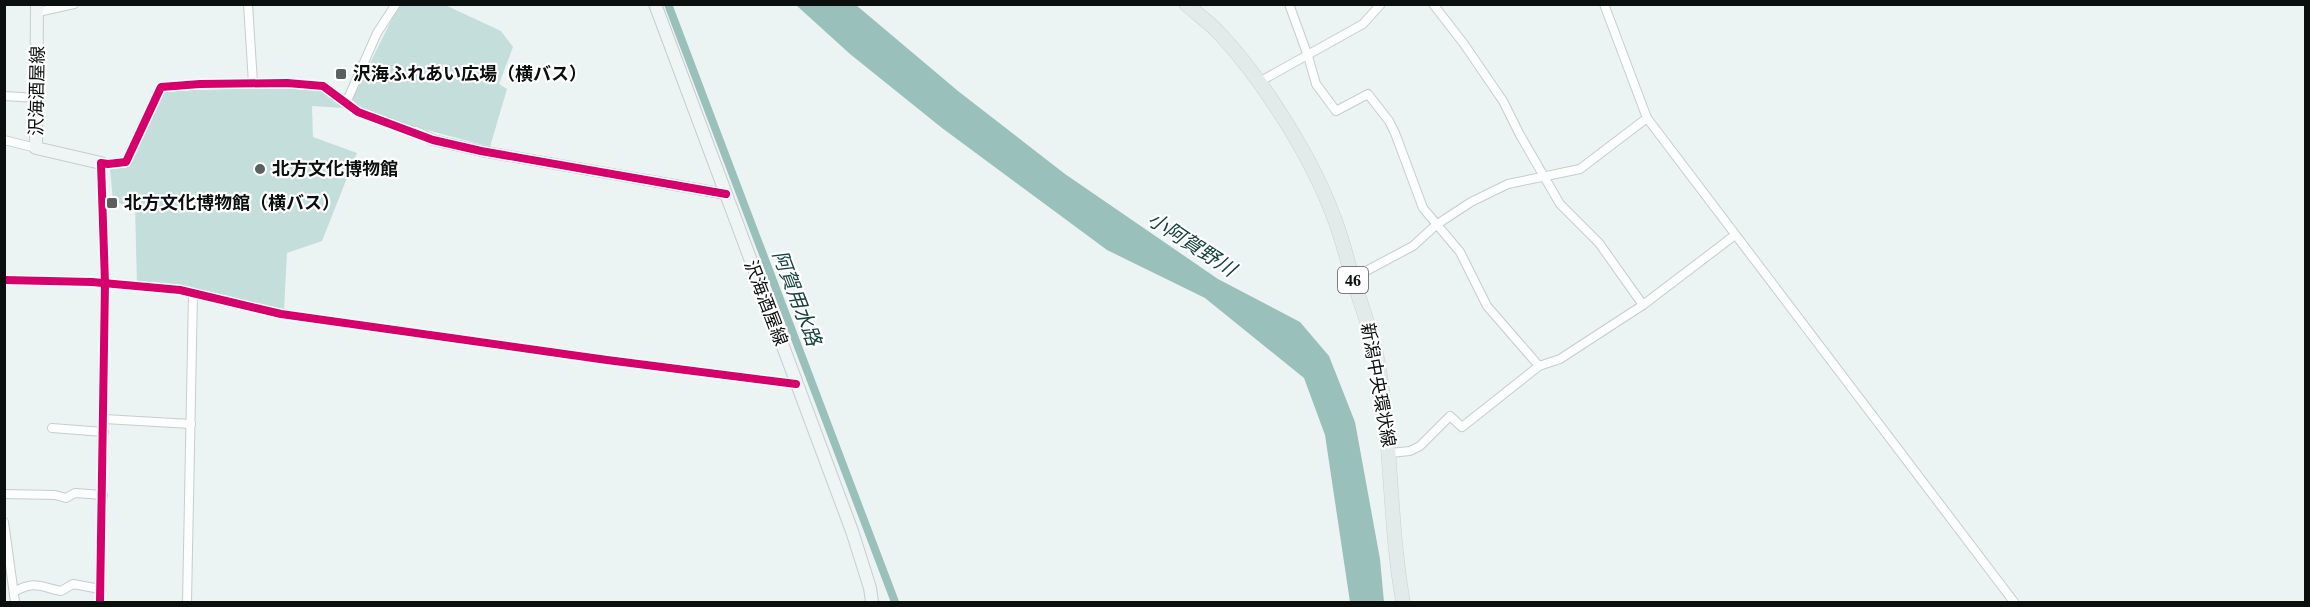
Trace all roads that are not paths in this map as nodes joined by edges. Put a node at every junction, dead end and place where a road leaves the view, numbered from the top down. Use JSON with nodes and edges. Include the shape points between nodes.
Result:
{"nodes":[{"id":1,"x":74,"y":4,"type":"edge"},
{"id":2,"x":248,"y":4,"type":"edge"},
{"id":3,"x":396,"y":4,"type":"edge"},
{"id":4,"x":655,"y":4,"type":"edge"},
{"id":5,"x":1186,"y":4,"type":"edge"},
{"id":6,"x":1289,"y":4,"type":"edge"},
{"id":7,"x":1381,"y":4,"type":"edge"},
{"id":8,"x":1433,"y":4,"type":"edge"},
{"id":9,"x":1604,"y":4,"type":"edge"},
{"id":10,"x":37,"y":8,"type":"edge"},
{"id":11,"x":1308,"y":57,"type":"junction"},
{"id":12,"x":1259,"y":82,"type":"junction"},
{"id":13,"x":253,"y":83,"type":"junction"},
{"id":14,"x":4,"y":96,"type":"edge"},
{"id":15,"x":37,"y":99,"type":"junction"},
{"id":16,"x":346,"y":102,"type":"junction"},
{"id":17,"x":1647,"y":118,"type":"junction"},
{"id":18,"x":416,"y":132,"type":"joint"},
{"id":19,"x":4,"y":140,"type":"edge"},
{"id":20,"x":36,"y":148,"type":"junction"},
{"id":21,"x":101,"y":163,"type":"junction"},
{"id":22,"x":1543,"y":177,"type":"junction"},
{"id":23,"x":726,"y":195,"type":"junction"},
{"id":24,"x":1436,"y":225,"type":"junction"},
{"id":25,"x":1735,"y":235,"type":"junction"},
{"id":26,"x":1353,"y":278,"type":"junction"},
{"id":27,"x":4,"y":280,"type":"edge"},
{"id":28,"x":105,"y":283,"type":"junction"},
{"id":29,"x":193,"y":293,"type":"junction"},
{"id":30,"x":1642,"y":306,"type":"junction"},
{"id":31,"x":1539,"y":366,"type":"junction"},
{"id":32,"x":796,"y":384,"type":"junction"},
{"id":33,"x":104,"y":419,"type":"junction"},
{"id":34,"x":191,"y":424,"type":"junction"},
{"id":35,"x":52,"y":428,"type":"dead end"},
{"id":36,"x":104,"y":432,"type":"junction"},
{"id":37,"x":1390,"y":453,"type":"junction"},
{"id":38,"x":4,"y":494,"type":"edge"},
{"id":39,"x":103,"y":495,"type":"junction"},
{"id":40,"x":4,"y":522,"type":"edge"},
{"id":41,"x":100,"y":589,"type":"junction"},
{"id":42,"x":14,"y":592,"type":"junction"},
{"id":43,"x":15,"y":603,"type":"edge"},
{"id":44,"x":100,"y":603,"type":"edge"},
{"id":45,"x":187,"y":603,"type":"edge"},
{"id":46,"x":872,"y":603,"type":"edge"},
{"id":47,"x":1403,"y":603,"type":"edge"},
{"id":48,"x":2014,"y":603,"type":"edge"}],
"edges":[{"from":1,"to":10,"type":"street"},
{"from":2,"to":13,"type":"street"},
{"from":3,"to":16,"type":"street","via":[[377,33]]},
{"from":4,"to":23,"type":"main road","name":"沢海酒屋線"},
{"from":5,"to":12,"type":"main road","name":"新潟中央環状線","number":"46","via":[[1219,32]]},
{"from":6,"to":11,"type":"street"},
{"from":7,"to":11,"type":"street","via":[[1363,24]]},
{"from":8,"to":22,"type":"street","via":[[1503,101]]},
{"from":9,"to":17,"type":"street"},
{"from":10,"to":15,"type":"main road","name":"沢海酒屋線"},
{"from":11,"to":12,"type":"street"},
{"from":11,"to":24,"type":"street","via":[[1316,84],[1336,111],[1368,94],[1389,121],[1423,208]]},
{"from":12,"to":26,"type":"main road","name":"新潟中央環状線","number":"46","via":[[1302,152],[1333,214]]},
{"from":13,"to":16,"type":"street","via":[[323,86]]},
{"from":13,"to":21,"type":"street","via":[[161,87],[126,162]]},
{"from":14,"to":15,"type":"street"},
{"from":15,"to":20,"type":"main road","name":"沢海酒屋線"},
{"from":16,"to":18,"type":"street","via":[[358,112]]},
{"from":17,"to":22,"type":"street","via":[[1580,169]]},
{"from":17,"to":25,"type":"street"},
{"from":18,"to":23,"type":"street","via":[[481,151]]},
{"from":19,"to":20,"type":"street"},
{"from":20,"to":21,"type":"main road","name":"沢海酒屋線"},
{"from":21,"to":28,"type":"street"},
{"from":22,"to":24,"type":"street","via":[[1508,184]]},
{"from":22,"to":30,"type":"street","via":[[1560,204],[1599,243]]},
{"from":23,"to":32,"type":"main road","name":"沢海酒屋線"},
{"from":24,"to":26,"type":"street","via":[[1413,246]]},
{"from":24,"to":31,"type":"street","via":[[1460,252],[1487,306]]},
{"from":25,"to":30,"type":"street"},
{"from":25,"to":48,"type":"street"},
{"from":26,"to":37,"type":"main road","name":"新潟中央環状線","number":"46","via":[[1378,362]]},
{"from":27,"to":28,"type":"street"},
{"from":28,"to":29,"type":"street"},
{"from":28,"to":33,"type":"street"},
{"from":29,"to":32,"type":"street","via":[[281,314]]},
{"from":29,"to":34,"type":"street"},
{"from":30,"to":31,"type":"street","via":[[1560,359]]},
{"from":31,"to":37,"type":"street","via":[[1462,427],[1450,416],[1420,446]]},
{"from":32,"to":46,"type":"main road","name":"沢海酒屋線","via":[[852,531]]},
{"from":33,"to":34,"type":"street"},
{"from":33,"to":36,"type":"street"},
{"from":34,"to":45,"type":"street"},
{"from":35,"to":36,"type":"street"},
{"from":36,"to":39,"type":"street"},
{"from":37,"to":47,"type":"main road","name":"新潟中央環状線","number":"46"},
{"from":38,"to":39,"type":"street","via":[[66,498],[75,492]]},
{"from":39,"to":41,"type":"street"},
{"from":40,"to":42,"type":"street"},
{"from":41,"to":42,"type":"street","via":[[73,584],[62,591],[27,585]]},
{"from":41,"to":44,"type":"street"},
{"from":42,"to":43,"type":"street"}]}
